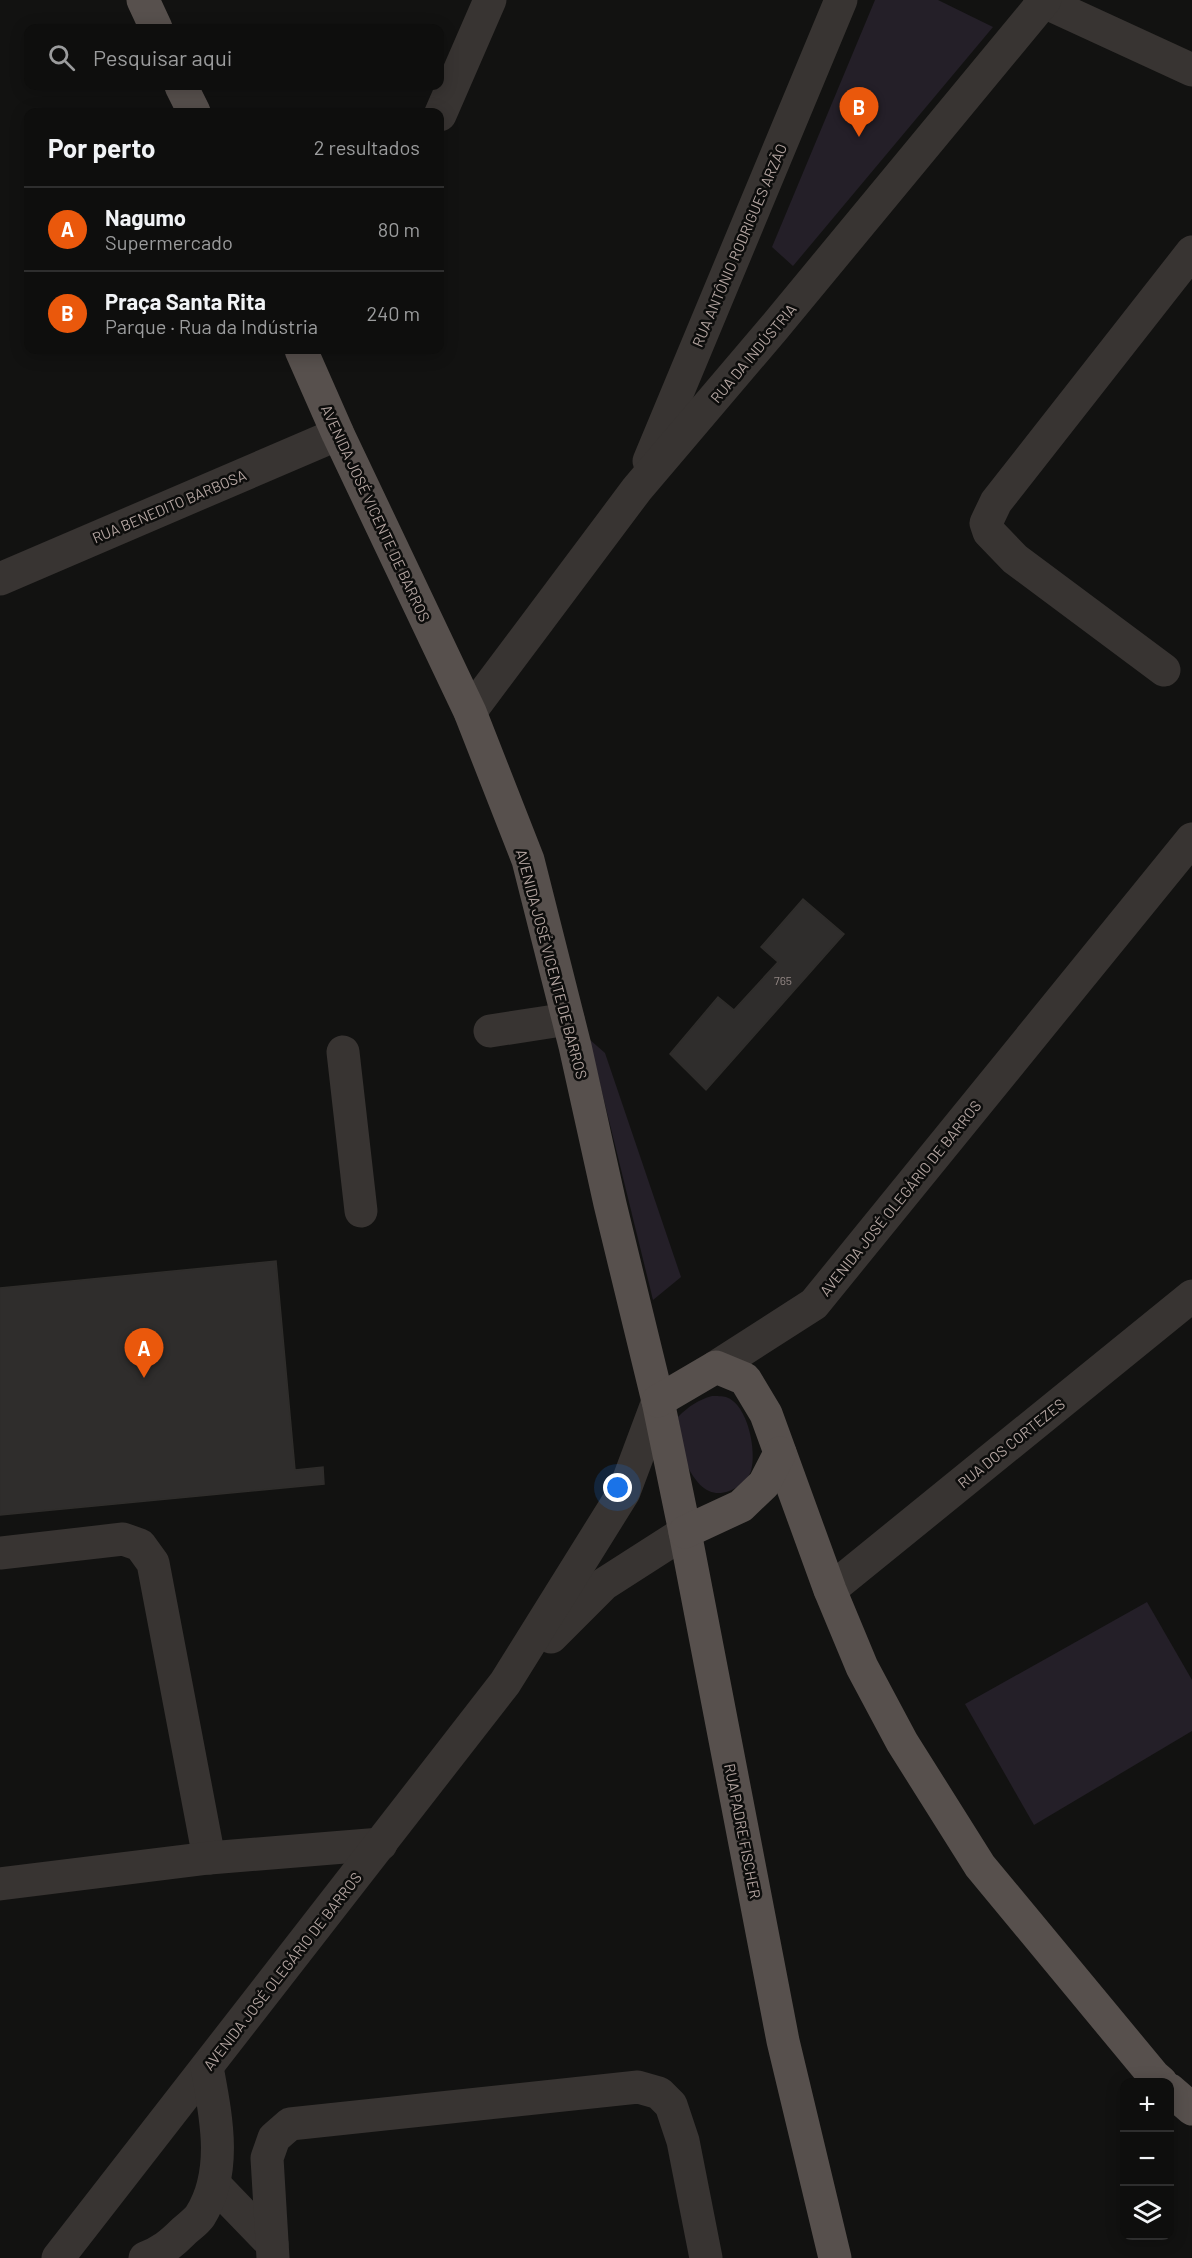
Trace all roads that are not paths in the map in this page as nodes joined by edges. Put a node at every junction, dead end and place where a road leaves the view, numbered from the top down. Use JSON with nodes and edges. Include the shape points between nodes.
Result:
{"nodes":[{"id":1,"x":143,"y":0,"type":"edge"},
{"id":2,"x":490,"y":0,"type":"edge"},
{"id":3,"x":842,"y":0,"type":"edge"},
{"id":4,"x":1043,"y":0,"type":"edge"},
{"id":5,"x":154,"y":24,"type":"edge"},
{"id":6,"x":1192,"y":70,"type":"edge"},
{"id":7,"x":183,"y":90,"type":"edge"},
{"id":8,"x":192,"y":108,"type":"edge"},
{"id":9,"x":443,"y":108,"type":"edge"},
{"id":10,"x":1192,"y":252,"type":"edge"},
{"id":11,"x":310,"y":355,"type":"edge"},
{"id":12,"x":338,"y":434,"type":"junction"},
{"id":13,"x":637,"y":489,"type":"junction"},
{"id":14,"x":0,"y":579,"type":"edge"},
{"id":15,"x":1164,"y":670,"type":"dead end"},
{"id":16,"x":470,"y":712,"type":"junction"},
{"id":17,"x":1192,"y":839,"type":"edge"},
{"id":18,"x":568,"y":1019,"type":"junction"},
{"id":19,"x":490,"y":1031,"type":"dead end"},
{"id":20,"x":343,"y":1052,"type":"dead end"},
{"id":21,"x":361,"y":1211,"type":"dead end"},
{"id":22,"x":1192,"y":1296,"type":"edge"},
{"id":23,"x":716,"y":1367,"type":"junction"},
{"id":24,"x":658,"y":1401,"type":"junction"},
{"id":25,"x":780,"y":1453,"type":"junction"},
{"id":26,"x":685,"y":1532,"type":"junction"},
{"id":27,"x":0,"y":1553,"type":"edge"},
{"id":28,"x":830,"y":1590,"type":"junction"},
{"id":29,"x":505,"y":1683,"type":"junction"},
{"id":30,"x":381,"y":1844,"type":"junction"},
{"id":31,"x":209,"y":1858,"type":"junction"},
{"id":32,"x":0,"y":1884,"type":"edge"},
{"id":33,"x":207,"y":2067,"type":"junction"},
{"id":34,"x":1157,"y":2078,"type":"edge"},
{"id":35,"x":1174,"y":2093,"type":"edge"},
{"id":36,"x":1192,"y":2109,"type":"edge"},
{"id":37,"x":214,"y":2184,"type":"junction"},
{"id":38,"x":273,"y":2251,"type":"edge"},
{"id":39,"x":158,"y":2256,"type":"edge"},
{"id":40,"x":58,"y":2258,"type":"edge"},
{"id":41,"x":706,"y":2258,"type":"edge"},
{"id":42,"x":835,"y":2258,"type":"edge"}],
"edges":[{"from":1,"to":5,"type":"main road"},
{"from":2,"to":9,"type":"street"},
{"from":3,"to":13,"type":"street","name":"RUA ANTÔNIO RODRIGUES ARZÃO"},
{"from":4,"to":6,"type":"street"},
{"from":4,"to":13,"type":"street","name":"RUA DA INDÚSTRIA"},
{"from":7,"to":8,"type":"main road"},
{"from":10,"to":15,"type":"street","via":[[996,502],[986,523],[989,532],[1015,559]]},
{"from":11,"to":12,"type":"main road","name":"AVENIDA JOSÉ VICENTE DE BARROS"},
{"from":12,"to":14,"type":"street","name":"RUA BENEDITO BARBOSA"},
{"from":12,"to":16,"type":"main road","name":"AVENIDA JOSÉ VICENTE DE BARROS"},
{"from":13,"to":16,"type":"street","name":"RUA DA INDÚSTRIA"},
{"from":16,"to":18,"type":"main road","name":"AVENIDA JOSÉ VICENTE DE BARROS","via":[[528,860]]},
{"from":17,"to":23,"type":"street","name":"AVENIDA JOSÉ OLEGÁRIO DE BARROS","via":[[814,1304]]},
{"from":18,"to":19,"type":"street"},
{"from":18,"to":24,"type":"main road","name":"AVENIDA JOSÉ VICENTE DE BARROS"},
{"from":20,"to":21,"type":"street"},
{"from":22,"to":28,"type":"street","name":"RUA DOS CORTEZES"},
{"from":23,"to":24,"type":"main road","name":"AVENIDA JOSÉ OLEGÁRIO DE BARROS"},
{"from":23,"to":25,"type":"main road","via":[[745,1379],[766,1414]]},
{"from":24,"to":26,"type":"main road","name":"RUA PADRE FISCHER"},
{"from":24,"to":29,"type":"street","name":"AVENIDA JOSÉ OLEGÁRIO DE BARROS","via":[[624,1492]]},
{"from":25,"to":26,"type":"main road","name":"AVENIDA JOSÉ OLEGÁRIO DE BARROS","via":[[765,1484],[741,1506]]},
{"from":25,"to":28,"type":"main road"},
{"from":26,"to":29,"type":"street","name":"AVENIDA JOSÉ OLEGÁRIO DE BARROS","via":[[604,1584]]},
{"from":26,"to":42,"type":"main road","name":"RUA PADRE FISCHER","via":[[783,2041]]},
{"from":27,"to":31,"type":"street","via":[[123,1539],[140,1545],[153,1563]]},
{"from":28,"to":34,"type":"main road","via":[[862,1667],[902,1742],[980,1866]]},
{"from":29,"to":30,"type":"street","name":"AVENIDA JOSÉ OLEGÁRIO DE BARROS"},
{"from":30,"to":31,"type":"street"},
{"from":30,"to":33,"type":"street","name":"AVENIDA JOSÉ OLEGÁRIO DE BARROS"},
{"from":31,"to":32,"type":"street"},
{"from":33,"to":37,"type":"street","via":[[217,2146]]},
{"from":33,"to":40,"type":"street","name":"AVENIDA JOSÉ OLEGÁRIO DE BARROS"},
{"from":35,"to":36,"type":"main road"},
{"from":37,"to":38,"type":"street"},
{"from":37,"to":39,"type":"street","via":[[199,2217]]},
{"from":38,"to":41,"type":"street","via":[[267,2158],[274,2138],[290,2124],[638,2087],[659,2093],[671,2105],[683,2141]]}]}
